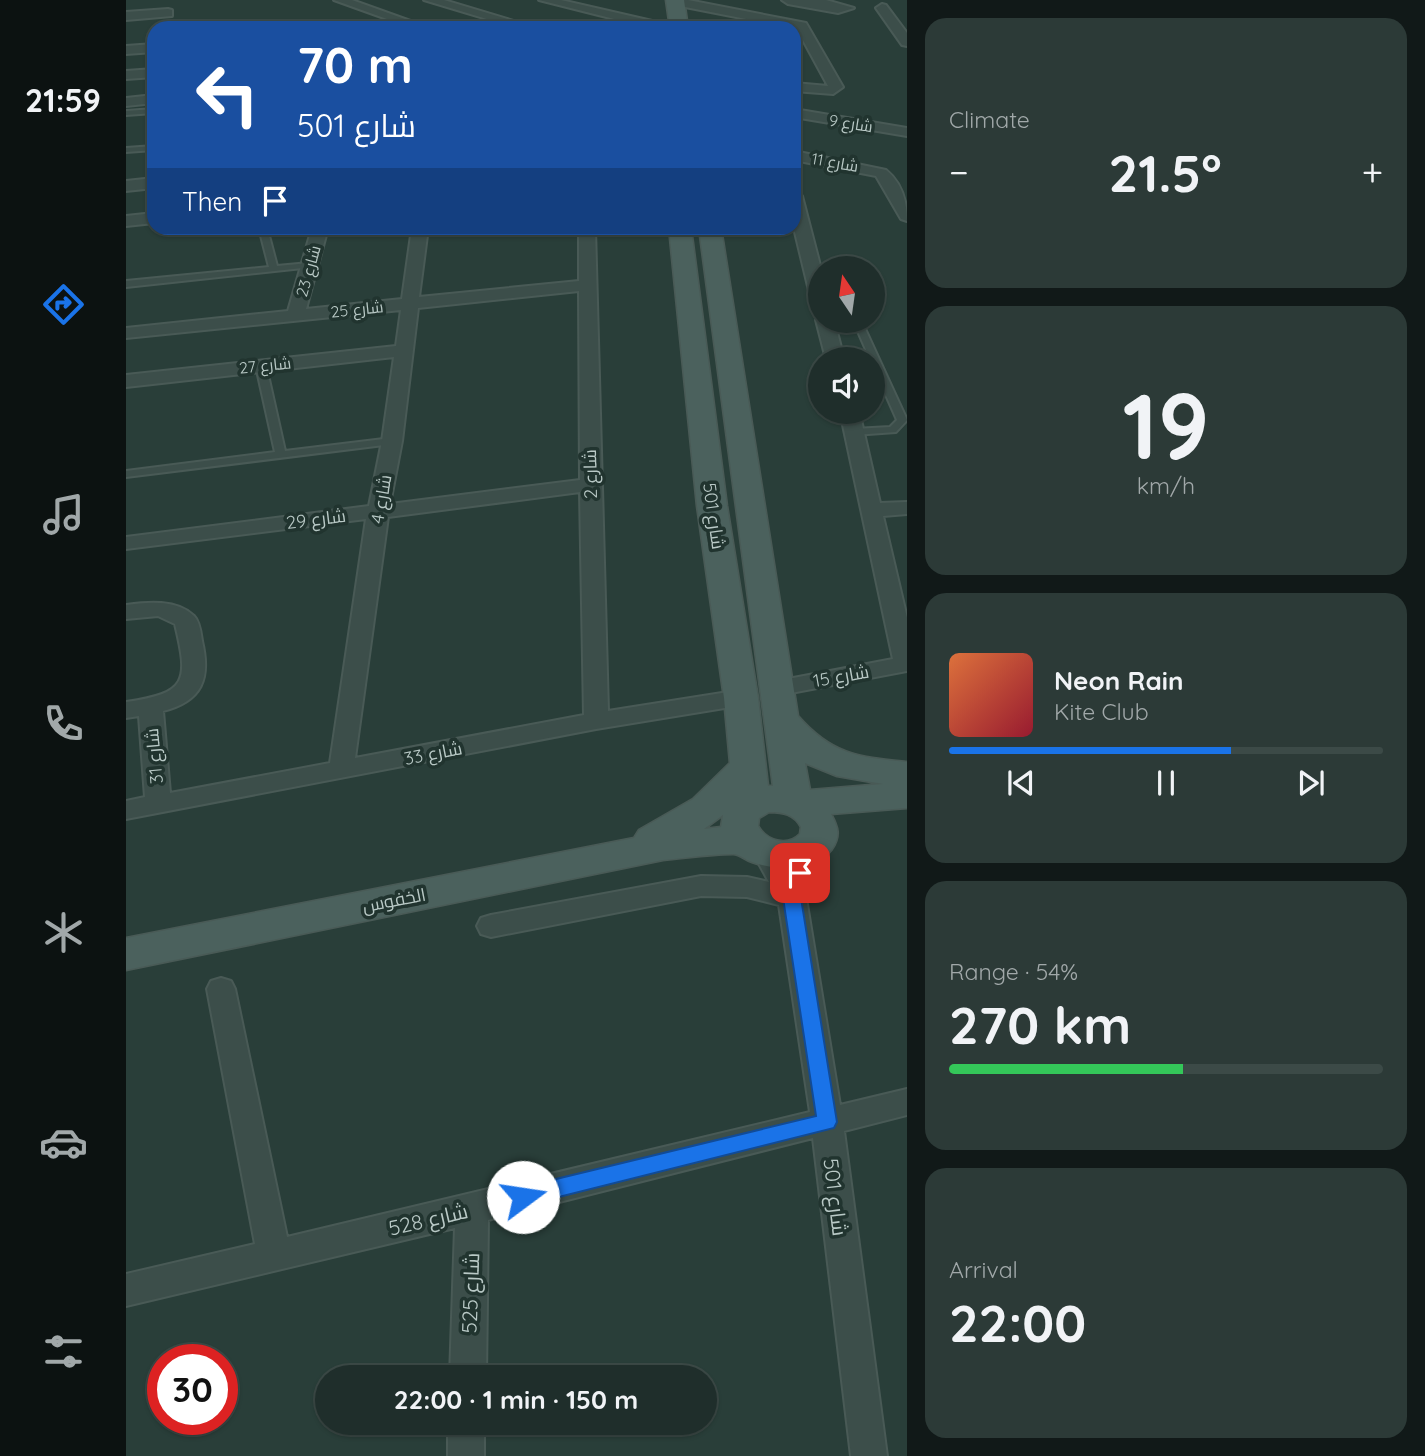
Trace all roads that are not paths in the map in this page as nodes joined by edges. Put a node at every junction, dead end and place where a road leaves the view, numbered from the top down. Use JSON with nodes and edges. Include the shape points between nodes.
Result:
{"nodes":[{"id":1,"x":325,"y":0,"type":"edge"},
{"id":2,"x":340,"y":0,"type":"edge"},
{"id":3,"x":430,"y":0,"type":"edge"},
{"id":4,"x":487,"y":0,"type":"edge"},
{"id":5,"x":545,"y":0,"type":"edge"},
{"id":6,"x":788,"y":0,"type":"edge"},
{"id":7,"x":813,"y":0,"type":"edge"},
{"id":8,"x":675,"y":1,"type":"edge"},
{"id":9,"x":167,"y":6,"type":"edge"},
{"id":10,"x":882,"y":8,"type":"dead end"},
{"id":11,"x":461,"y":10,"type":"junction"},
{"id":12,"x":126,"y":16,"type":"edge"},
{"id":13,"x":384,"y":21,"type":"edge"},
{"id":14,"x":403,"y":21,"type":"edge"},
{"id":15,"x":504,"y":21,"type":"edge"},
{"id":16,"x":652,"y":21,"type":"edge"},
{"id":17,"x":678,"y":21,"type":"edge"},
{"id":18,"x":777,"y":21,"type":"edge"},
{"id":19,"x":801,"y":26,"type":"edge"},
{"id":20,"x":907,"y":42,"type":"edge"},
{"id":21,"x":147,"y":48,"type":"edge"},
{"id":22,"x":126,"y":50,"type":"edge"},
{"id":23,"x":147,"y":74,"type":"edge"},
{"id":24,"x":126,"y":75,"type":"edge"},
{"id":25,"x":801,"y":88,"type":"edge"},
{"id":26,"x":147,"y":100,"type":"edge"},
{"id":27,"x":126,"y":102,"type":"edge"},
{"id":28,"x":147,"y":112,"type":"edge"},
{"id":29,"x":126,"y":113,"type":"edge"},
{"id":30,"x":801,"y":117,"type":"edge"},
{"id":31,"x":907,"y":134,"type":"edge"},
{"id":32,"x":147,"y":148,"type":"edge"},
{"id":33,"x":126,"y":150,"type":"edge"},
{"id":34,"x":801,"y":156,"type":"edge"},
{"id":35,"x":147,"y":184,"type":"edge"},
{"id":36,"x":126,"y":186,"type":"edge"},
{"id":37,"x":907,"y":216,"type":"edge"},
{"id":38,"x":147,"y":218,"type":"edge"},
{"id":39,"x":126,"y":220,"type":"edge"},
{"id":40,"x":801,"y":222,"type":"edge"},
{"id":41,"x":265,"y":235,"type":"edge"},
{"id":42,"x":318,"y":235,"type":"edge"},
{"id":43,"x":419,"y":235,"type":"edge"},
{"id":44,"x":587,"y":235,"type":"edge"},
{"id":45,"x":681,"y":235,"type":"edge"},
{"id":46,"x":711,"y":235,"type":"edge"},
{"id":47,"x":810,"y":256,"type":"edge"},
{"id":48,"x":309,"y":265,"type":"junction"},
{"id":49,"x":274,"y":269,"type":"junction"},
{"id":50,"x":126,"y":284,"type":"edge"},
{"id":51,"x":587,"y":285,"type":"junction"},
{"id":52,"x":412,"y":303,"type":"junction"},
{"id":53,"x":296,"y":315,"type":"junction"},
{"id":54,"x":126,"y":333,"type":"edge"},
{"id":55,"x":404,"y":349,"type":"junction"},
{"id":56,"x":261,"y":366,"type":"junction"},
{"id":57,"x":126,"y":381,"type":"edge"},
{"id":58,"x":885,"y":383,"type":"edge"},
{"id":59,"x":853,"y":424,"type":"edge"},
{"id":60,"x":862,"y":424,"type":"edge"},
{"id":61,"x":392,"y":442,"type":"junction"},
{"id":62,"x":281,"y":455,"type":"junction"},
{"id":63,"x":126,"y":474,"type":"edge"},
{"id":64,"x":590,"y":485,"type":"junction"},
{"id":65,"x":907,"y":508,"type":"edge"},
{"id":66,"x":871,"y":510,"type":"junction"},
{"id":67,"x":378,"y":511,"type":"junction"},
{"id":68,"x":126,"y":543,"type":"edge"},
{"id":69,"x":126,"y":612,"type":"edge"},
{"id":70,"x":907,"y":664,"type":"edge"},
{"id":71,"x":741,"y":698,"type":"junction"},
{"id":72,"x":778,"y":704,"type":"junction"},
{"id":73,"x":138,"y":709,"type":"edge"},
{"id":74,"x":596,"y":720,"type":"junction"},
{"id":75,"x":749,"y":763,"type":"junction"},
{"id":76,"x":341,"y":771,"type":"junction"},
{"id":77,"x":907,"y":774,"type":"edge"},
{"id":78,"x":907,"y":797,"type":"edge"},
{"id":79,"x":796,"y":803,"type":"junction"},
{"id":80,"x":158,"y":804,"type":"junction"},
{"id":81,"x":126,"y":810,"type":"edge"},
{"id":82,"x":751,"y":828,"type":"junction"},
{"id":83,"x":813,"y":845,"type":"junction"},
{"id":84,"x":615,"y":855,"type":"junction"},
{"id":85,"x":792,"y":898,"type":"junction"},
{"id":86,"x":491,"y":926,"type":"dead end"},
{"id":87,"x":126,"y":954,"type":"edge"},
{"id":88,"x":221,"y":989,"type":"dead end"},
{"id":89,"x":907,"y":1102,"type":"edge"},
{"id":90,"x":827,"y":1122,"type":"junction"},
{"id":91,"x":472,"y":1209,"type":"junction"},
{"id":92,"x":274,"y":1255,"type":"junction"},
{"id":93,"x":126,"y":1290,"type":"edge"},
{"id":94,"x":468,"y":1365,"type":"edge"},
{"id":95,"x":467,"y":1435,"type":"edge"},
{"id":96,"x":466,"y":1456,"type":"edge"},
{"id":97,"x":869,"y":1456,"type":"edge"}],
"edges":[{"from":1,"to":13,"type":"street"},
{"from":2,"to":14,"type":"street"},
{"from":3,"to":11,"type":"street"},
{"from":4,"to":11,"type":"street"},
{"from":5,"to":16,"type":"street"},
{"from":6,"to":7,"type":"street","via":[[848,8]]},
{"from":8,"to":17,"type":"street"},
{"from":8,"to":18,"type":"street"},
{"from":9,"to":12,"type":"street"},
{"from":10,"to":20,"type":"street"},
{"from":11,"to":15,"type":"street"},
{"from":19,"to":25,"type":"street","via":[[814,57],[836,87],[830,91]]},
{"from":21,"to":22,"type":"street"},
{"from":23,"to":24,"type":"street"},
{"from":26,"to":27,"type":"street"},
{"from":28,"to":29,"type":"lane"},
{"from":30,"to":31,"type":"street","name":"شارع 9"},
{"from":32,"to":33,"type":"lane"},
{"from":34,"to":37,"type":"street","name":"شارع 11","via":[[876,170],[887,178]]},
{"from":35,"to":36,"type":"street"},
{"from":38,"to":39,"type":"street"},
{"from":40,"to":47,"type":"street"},
{"from":41,"to":49,"type":"lane"},
{"from":42,"to":48,"type":"street","name":"شارع 23"},
{"from":43,"to":52,"type":"street","name":"شارع 4"},
{"from":44,"to":51,"type":"street","name":"شارع 2"},
{"from":45,"to":71,"type":"street","name":"شارع 501","via":[[712,506]]},
{"from":46,"to":72,"type":"street","name":"شارع 501"},
{"from":48,"to":49,"type":"lane"},
{"from":48,"to":53,"type":"street","name":"شارع 23"},
{"from":49,"to":50,"type":"lane"},
{"from":51,"to":52,"type":"street","name":"شارع 25"},
{"from":51,"to":64,"type":"street","name":"شارع 2"},
{"from":52,"to":53,"type":"street","name":"شارع 25"},
{"from":52,"to":55,"type":"street","name":"شارع 4"},
{"from":53,"to":54,"type":"street","name":"شارع 25"},
{"from":55,"to":56,"type":"street","name":"شارع 27"},
{"from":55,"to":61,"type":"street","name":"شارع 4"},
{"from":56,"to":57,"type":"street","name":"شارع 27"},
{"from":56,"to":62,"type":"lane"},
{"from":58,"to":60,"type":"lane","via":[[902,421],[887,431]]},
{"from":59,"to":66,"type":"street"},
{"from":61,"to":62,"type":"lane"},
{"from":61,"to":67,"type":"street","name":"شارع 4"},
{"from":62,"to":63,"type":"lane"},
{"from":64,"to":67,"type":"street","name":"شارع 29"},
{"from":64,"to":74,"type":"street","name":"شارع 2"},
{"from":65,"to":66,"type":"street"},
{"from":66,"to":70,"type":"street"},
{"from":67,"to":68,"type":"street","name":"شارع 29"},
{"from":67,"to":76,"type":"street","name":"شارع 4"},
{"from":69,"to":73,"type":"street","name":"شارع 31","via":[[167,610],[186,621],[188,629],[194,682],[174,702]]},
{"from":70,"to":72,"type":"street","name":"شارع 15"},
{"from":71,"to":74,"type":"street","name":"شارع 33"},
{"from":71,"to":75,"type":"street","name":"شارع 501"},
{"from":72,"to":77,"type":"street","via":[[801,744],[818,757],[867,771]]},
{"from":72,"to":79,"type":"street","name":"شارع 501"},
{"from":73,"to":80,"type":"street","name":"شارع 31"},
{"from":74,"to":76,"type":"street","name":"شارع 33"},
{"from":75,"to":82,"type":"street","name":"شارع 501"},
{"from":75,"to":84,"type":"street","via":[[704,812]]},
{"from":76,"to":80,"type":"street","name":"شارع 33"},
{"from":78,"to":79,"type":"street"},
{"from":78,"to":83,"type":"street"},
{"from":79,"to":82,"type":"street","via":[[766,799]]},
{"from":79,"to":83,"type":"street","via":[[815,816],[820,832]]},
{"from":80,"to":81,"type":"street","name":"شارع 33"},
{"from":82,"to":83,"type":"street","via":[[784,856]]},
{"from":82,"to":84,"type":"street","name":"الخفوس"},
{"from":82,"to":85,"type":"street","name":"شارع 501"},
{"from":83,"to":85,"type":"street","name":"شارع 501"},
{"from":84,"to":87,"type":"street","name":"الخفوس"},
{"from":85,"to":86,"type":"street","via":[[747,887],[701,886]]},
{"from":85,"to":90,"type":"street","name":"شارع 501"},
{"from":88,"to":92,"type":"street"},
{"from":89,"to":90,"type":"street","name":"شارع 528"},
{"from":90,"to":91,"type":"street","name":"شارع 528"},
{"from":90,"to":97,"type":"street","name":"شارع 501"},
{"from":91,"to":92,"type":"street","name":"شارع 528"},
{"from":91,"to":94,"type":"street","name":"شارع 525"},
{"from":92,"to":93,"type":"street","name":"شارع 528"},
{"from":95,"to":96,"type":"street"}]}
